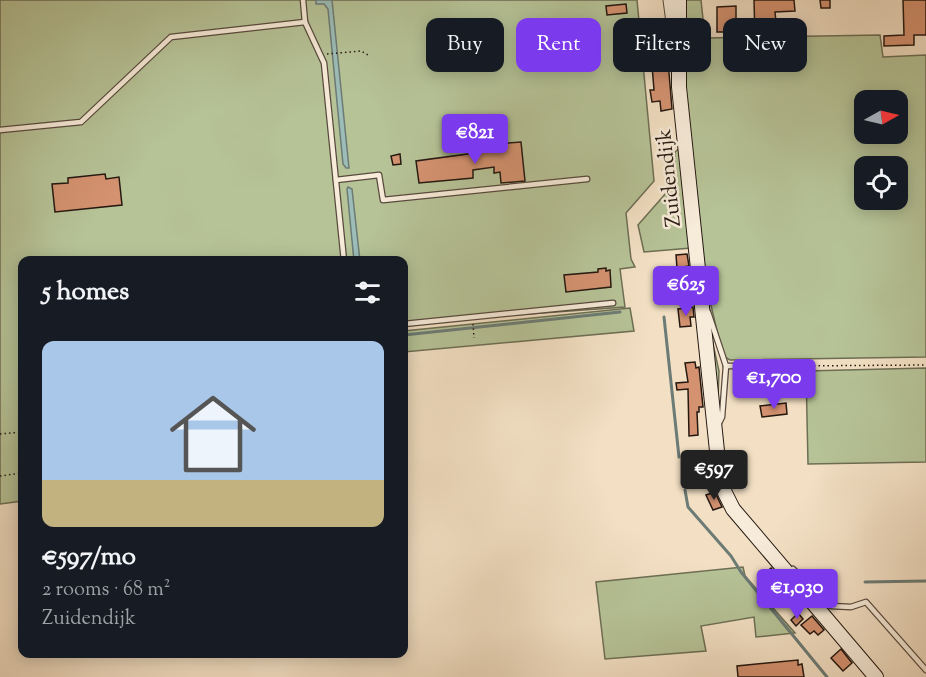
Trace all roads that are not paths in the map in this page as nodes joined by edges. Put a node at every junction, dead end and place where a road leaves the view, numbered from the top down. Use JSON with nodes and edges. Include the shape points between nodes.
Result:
{"nodes":[{"id":1,"x":303,"y":0,"type":"edge"},
{"id":2,"x":668,"y":0,"type":"edge"},
{"id":3,"x":679,"y":0,"type":"edge"},
{"id":4,"x":305,"y":22,"type":"junction"},
{"id":5,"x":679,"y":87,"type":"junction"},
{"id":6,"x":0,"y":130,"type":"edge"},
{"id":7,"x":587,"y":179,"type":"dead end"},
{"id":8,"x":336,"y":180,"type":"junction"},
{"id":9,"x":344,"y":256,"type":"edge"},
{"id":10,"x":701,"y":289,"type":"junction"},
{"id":11,"x":613,"y":303,"type":"dead end"},
{"id":12,"x":408,"y":324,"type":"edge"},
{"id":13,"x":726,"y":366,"type":"junction"},
{"id":14,"x":780,"y":366,"type":"road end"},
{"id":15,"x":715,"y":430,"type":"junction"},
{"id":16,"x":775,"y":559,"type":"junction"},
{"id":17,"x":926,"y":670,"type":"edge"},
{"id":18,"x":876,"y":677,"type":"edge"}],
"edges":[{"from":1,"to":4,"type":"lane"},
{"from":2,"to":5,"type":"street","name":"Zuidendijk"},
{"from":3,"to":5,"type":"street","name":"Zuidendijk"},
{"from":4,"to":6,"type":"lane","via":[[171,37],[81,122]]},
{"from":4,"to":8,"type":"lane","via":[[324,63]]},
{"from":5,"to":10,"type":"street","name":"Zuidendijk"},
{"from":7,"to":8,"type":"lane","via":[[383,200],[379,175]]},
{"from":8,"to":9,"type":"lane"},
{"from":10,"to":13,"type":"lane"},
{"from":10,"to":15,"type":"street","name":"Zuidendijk"},
{"from":11,"to":12,"type":"lane"},
{"from":13,"to":14,"type":"lane"},
{"from":13,"to":15,"type":"lane","via":[[722,417]]},
{"from":15,"to":16,"type":"street","name":"Zuidendijk","via":[[725,493],[733,509]]},
{"from":16,"to":17,"type":"lane","via":[[793,570],[831,606],[851,607],[866,602]]},
{"from":16,"to":18,"type":"street","name":"Zuidendijk"}]}
